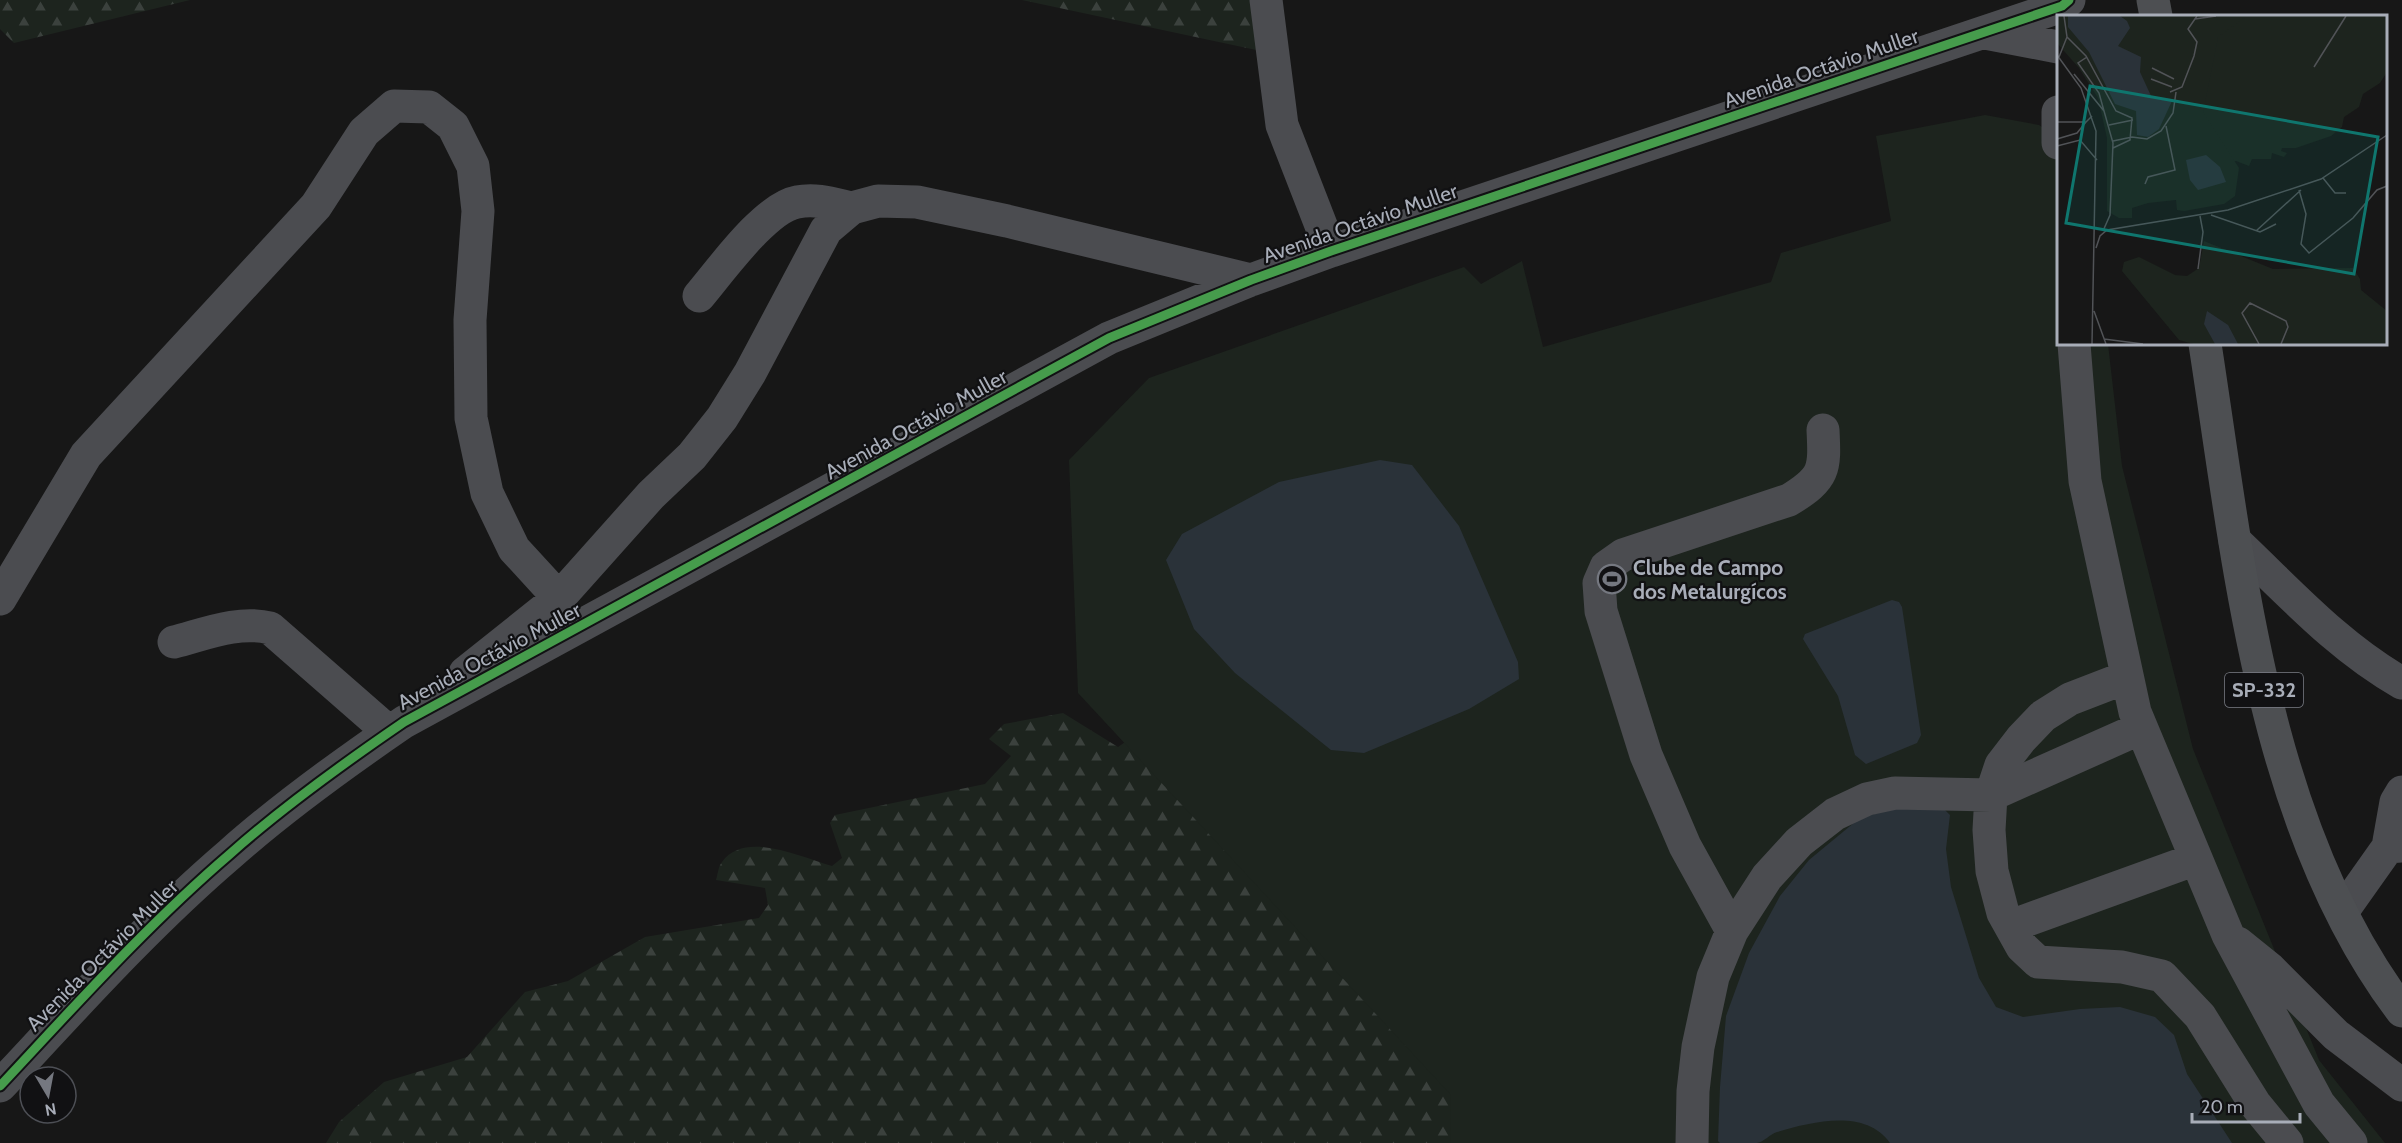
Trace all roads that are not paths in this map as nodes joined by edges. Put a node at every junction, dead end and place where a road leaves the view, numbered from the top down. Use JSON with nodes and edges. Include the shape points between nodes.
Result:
{"nodes":[{"id":1,"x":1266,"y":0,"type":"edge"},
{"id":2,"x":2069,"y":0,"type":"edge"},
{"id":3,"x":2083,"y":0,"type":"edge"},
{"id":4,"x":2153,"y":0,"type":"edge"},
{"id":5,"x":2076,"y":15,"type":"edge"},
{"id":6,"x":2156,"y":15,"type":"edge"},
{"id":7,"x":1983,"y":32,"type":"junction"},
{"id":8,"x":2057,"y":47,"type":"edge"},
{"id":9,"x":852,"y":208,"type":"junction"},
{"id":10,"x":1331,"y":251,"type":"junction"},
{"id":11,"x":1251,"y":280,"type":"junction"},
{"id":12,"x":699,"y":296,"type":"dead end"},
{"id":13,"x":2074,"y":345,"type":"edge"},
{"id":14,"x":2205,"y":345,"type":"edge"},
{"id":15,"x":1823,"y":430,"type":"dead end"},
{"id":16,"x":2235,"y":541,"type":"junction"},
{"id":17,"x":559,"y":598,"type":"junction"},
{"id":18,"x":0,"y":599,"type":"edge"},
{"id":19,"x":174,"y":642,"type":"dead end"},
{"id":20,"x":2127,"y":677,"type":"junction"},
{"id":21,"x":2402,"y":683,"type":"edge"},
{"id":22,"x":396,"y":727,"type":"junction"},
{"id":23,"x":2142,"y":728,"type":"junction"},
{"id":24,"x":2402,"y":792,"type":"edge"},
{"id":25,"x":1991,"y":795,"type":"junction"},
{"id":26,"x":2395,"y":847,"type":"edge"},
{"id":27,"x":2196,"y":859,"type":"junction"},
{"id":28,"x":2342,"y":912,"type":"junction"},
{"id":29,"x":2011,"y":926,"type":"junction"},
{"id":30,"x":1732,"y":931,"type":"junction"},
{"id":31,"x":2228,"y":935,"type":"junction"},
{"id":32,"x":2402,"y":1011,"type":"edge"},
{"id":33,"x":2402,"y":1085,"type":"edge"},
{"id":34,"x":0,"y":1086,"type":"edge"},
{"id":35,"x":1692,"y":1143,"type":"edge"},
{"id":36,"x":2287,"y":1143,"type":"edge"},
{"id":37,"x":2351,"y":1143,"type":"edge"}],
"edges":[{"from":1,"to":10,"type":"street","via":[[1282,125]]},
{"from":2,"to":7,"type":"street","name":"Avenida Octávio Muller","via":[[2062,6]]},
{"from":3,"to":5,"type":"street"},
{"from":4,"to":6,"type":"main road"},
{"from":7,"to":8,"type":"street"},
{"from":7,"to":10,"type":"street","name":"Avenida Octávio Muller"},
{"from":9,"to":11,"type":"street","via":[[878,201],[917,202]]},
{"from":9,"to":12,"type":"street","via":[[821,201],[796,202],[770,214]]},
{"from":9,"to":17,"type":"street","via":[[826,230],[722,418],[692,456],[651,495]]},
{"from":10,"to":11,"type":"street","name":"Avenida Octávio Muller"},
{"from":11,"to":22,"type":"street","name":"Avenida Octávio Muller","via":[[1109,338]]},
{"from":13,"to":20,"type":"street","via":[[2085,481]]},
{"from":14,"to":16,"type":"main road","number":"SP-332"},
{"from":15,"to":30,"type":"street","via":[[1825,462],[1818,478],[1805,490],[1790,500],[1623,555],[1606,567],[1599,583],[1601,611],[1646,755],[1685,846]]},
{"from":16,"to":21,"type":"street","via":[[2325,626],[2371,665]]},
{"from":16,"to":28,"type":"main road","number":"SP-332","via":[[2260,674],[2292,791],[2315,857]]},
{"from":17,"to":18,"type":"street","via":[[514,549],[487,493],[471,418],[470,320],[478,211],[473,166],[453,126],[429,107],[394,106],[364,132],[316,206],[86,455]]},
{"from":17,"to":22,"type":"street"},
{"from":19,"to":22,"type":"street","via":[[240,625],[270,628]]},
{"from":20,"to":23,"type":"street"},
{"from":20,"to":25,"type":"street","via":[[2070,699],[2043,716],[2001,765]]},
{"from":22,"to":34,"type":"street","name":"Avenida Octávio Muller","via":[[230,854],[125,953]]},
{"from":23,"to":25,"type":"street"},
{"from":23,"to":27,"type":"street"},
{"from":24,"to":26,"type":"street","via":[[2396,802]]},
{"from":25,"to":29,"type":"street","via":[[1992,871],[2003,913]]},
{"from":25,"to":30,"type":"street","via":[[1895,793],[1868,799],[1835,814],[1799,842],[1767,877]]},
{"from":26,"to":28,"type":"street"},
{"from":27,"to":29,"type":"street"},
{"from":27,"to":31,"type":"street"},
{"from":28,"to":32,"type":"main road","number":"SP-332"},
{"from":29,"to":36,"type":"street","via":[[2022,946],[2038,962],[2122,967],[2162,976],[2200,1016],[2255,1104]]},
{"from":30,"to":35,"type":"street","via":[[1713,977],[1698,1047]]},
{"from":31,"to":33,"type":"street","via":[[2269,968],[2336,1035]]},
{"from":31,"to":37,"type":"street","via":[[2319,1104]]}]}
